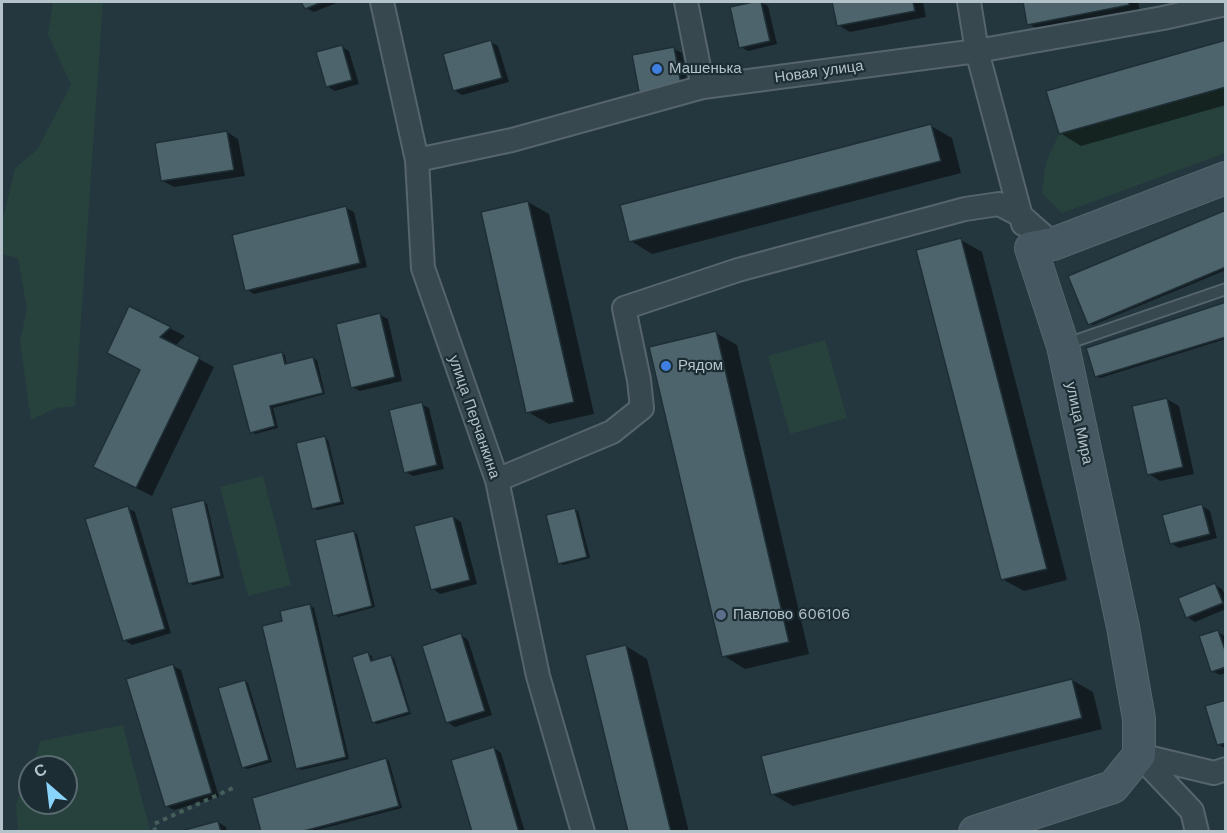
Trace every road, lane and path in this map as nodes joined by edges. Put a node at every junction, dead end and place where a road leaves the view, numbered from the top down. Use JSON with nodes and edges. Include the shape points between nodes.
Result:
{"nodes":[{"id":1,"x":382,"y":2,"type":"edge"},
{"id":2,"x":686,"y":2,"type":"edge"},
{"id":3,"x":969,"y":2,"type":"edge"},
{"id":4,"x":1226,"y":4,"type":"edge"},
{"id":5,"x":977,"y":51,"type":"junction"},
{"id":6,"x":703,"y":87,"type":"junction"},
{"id":7,"x":417,"y":160,"type":"junction"},
{"id":8,"x":1226,"y":178,"type":"edge"},
{"id":9,"x":1020,"y":215,"type":"junction"},
{"id":10,"x":1042,"y":246,"type":"junction"},
{"id":11,"x":1226,"y":289,"type":"edge"},
{"id":12,"x":1063,"y":346,"type":"junction"},
{"id":13,"x":497,"y":480,"type":"junction"},
{"id":14,"x":1139,"y":755,"type":"junction"},
{"id":15,"x":1226,"y":769,"type":"edge"},
{"id":16,"x":233,"y":788,"type":"dead end"},
{"id":17,"x":155,"y":831,"type":"edge"},
{"id":18,"x":583,"y":831,"type":"edge"},
{"id":19,"x":975,"y":831,"type":"edge"},
{"id":20,"x":1197,"y":831,"type":"edge"}],
"edges":[{"from":1,"to":7,"type":"street","name":"улица Перчанкина"},
{"from":2,"to":6,"type":"street"},
{"from":3,"to":5,"type":"street","name":"улица Мира"},
{"from":4,"to":5,"type":"street","name":"Новая улица"},
{"from":5,"to":6,"type":"street","name":"Новая улица"},
{"from":5,"to":9,"type":"street","name":"улица Мира"},
{"from":6,"to":7,"type":"street","name":"Новая улица","via":[[512,140]]},
{"from":7,"to":13,"type":"street","name":"улица Перчанкина","via":[[423,268]]},
{"from":8,"to":10,"type":"street"},
{"from":9,"to":10,"type":"street","name":"улица Мира"},
{"from":9,"to":13,"type":"street","via":[[999,204],[965,209],[738,270],[624,308],[642,408],[612,432]]},
{"from":10,"to":12,"type":"street","name":"улица Мира"},
{"from":11,"to":12,"type":"lane"},
{"from":12,"to":14,"type":"street","name":"улица Мира","via":[[1123,627],[1139,719]]},
{"from":13,"to":18,"type":"street","name":"улица Перчанкина","via":[[538,676]]},
{"from":14,"to":15,"type":"street","via":[[1214,773]]},
{"from":14,"to":19,"type":"street","via":[[1113,787]]},
{"from":14,"to":20,"type":"street","via":[[1192,811]]},
{"from":16,"to":17,"type":"path","via":[[154,824]]}]}
